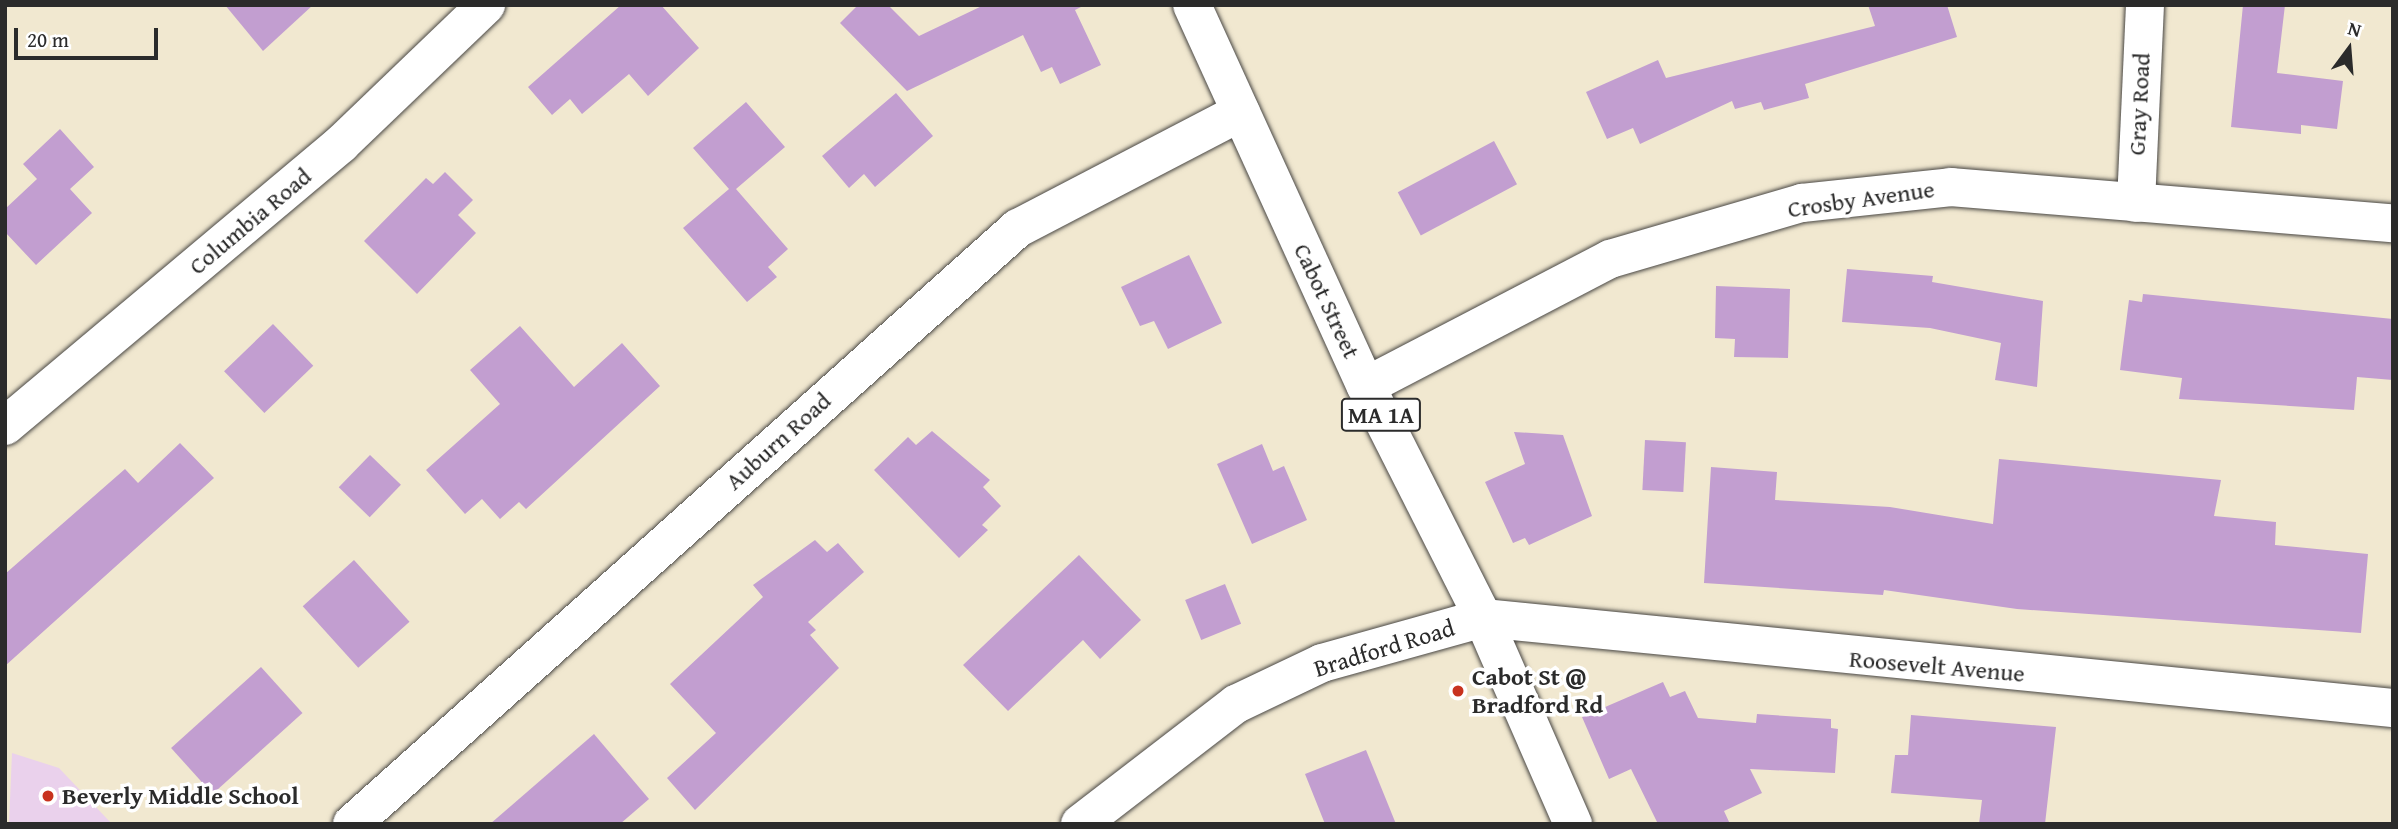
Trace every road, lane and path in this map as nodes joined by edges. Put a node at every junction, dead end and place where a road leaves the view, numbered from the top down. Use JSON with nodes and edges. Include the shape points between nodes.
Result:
{"nodes":[{"id":1,"x":486,"y":5,"type":"edge"},
{"id":2,"x":1192,"y":5,"type":"edge"},
{"id":3,"x":2145,"y":5,"type":"edge"},
{"id":4,"x":1241,"y":112,"type":"junction"},
{"id":5,"x":2136,"y":203,"type":"junction"},
{"id":6,"x":2393,"y":222,"type":"edge"},
{"id":7,"x":1366,"y":386,"type":"junction"},
{"id":8,"x":5,"y":426,"type":"edge"},
{"id":9,"x":1483,"y":618,"type":"junction"},
{"id":10,"x":2393,"y":708,"type":"edge"},
{"id":11,"x":352,"y":824,"type":"edge"},
{"id":12,"x":1080,"y":824,"type":"edge"},
{"id":13,"x":1573,"y":824,"type":"edge"}],
"edges":[{"from":1,"to":8,"type":"main road","name":"Columbia Road","via":[[341,144]]},
{"from":2,"to":4,"type":"main road","name":"Cabot Street","number":"MA 1A"},
{"from":3,"to":5,"type":"main road","name":"Gray Road"},
{"from":4,"to":7,"type":"main road","name":"Cabot Street","number":"MA 1A"},
{"from":4,"to":11,"type":"main road","name":"Auburn Road","via":[[1018,228]]},
{"from":5,"to":6,"type":"main road","name":"Crosby Avenue"},
{"from":5,"to":7,"type":"main road","name":"Crosby Avenue","via":[[1951,187],[1802,203],[1610,258]]},
{"from":7,"to":9,"type":"main road","name":"Cabot Street","number":"MA 1A"},
{"from":9,"to":10,"type":"main road","name":"Roosevelt Avenue"},
{"from":9,"to":12,"type":"main road","name":"Bradford Road","via":[[1322,663],[1236,704]]},
{"from":9,"to":13,"type":"main road","name":"Cabot Street","number":"MA 1A"}]}
